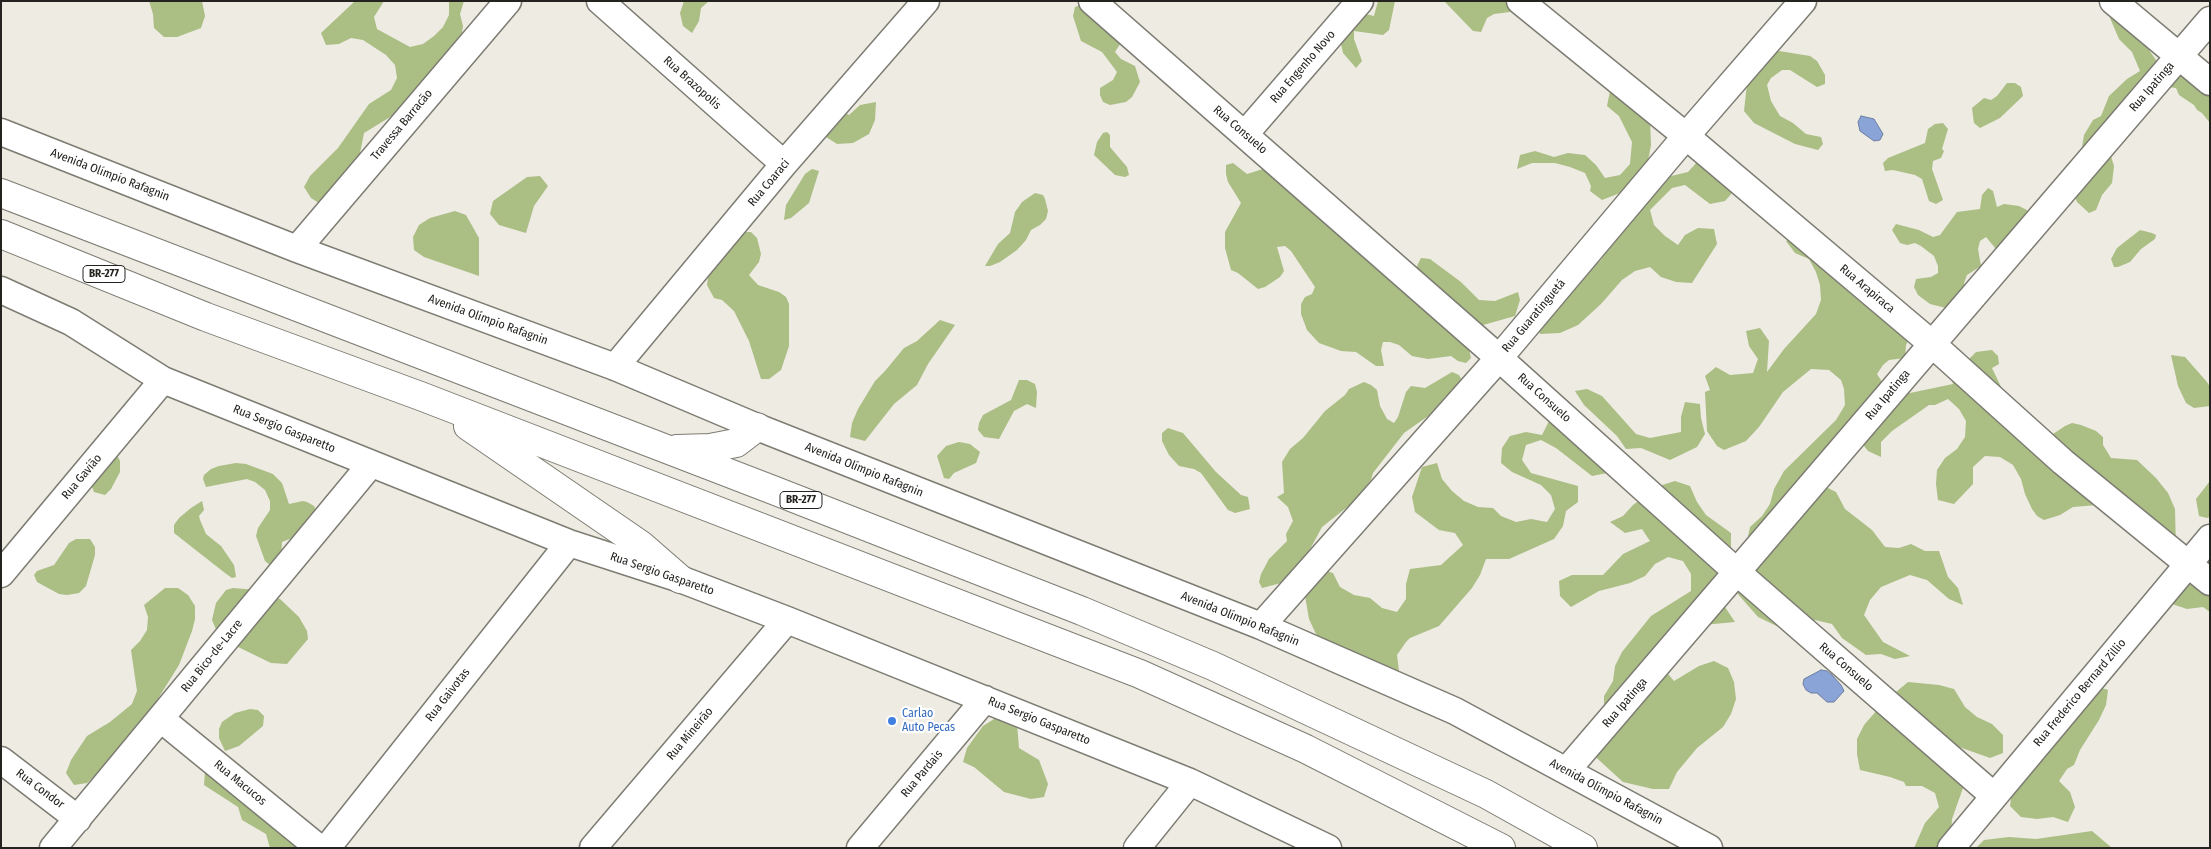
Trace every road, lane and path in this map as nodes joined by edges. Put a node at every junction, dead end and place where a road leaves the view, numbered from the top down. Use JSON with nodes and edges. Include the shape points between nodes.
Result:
{"nodes":[{"id":1,"x":508,"y":1,"type":"edge"},
{"id":2,"x":600,"y":1,"type":"edge"},
{"id":3,"x":926,"y":1,"type":"edge"},
{"id":4,"x":1092,"y":1,"type":"edge"},
{"id":5,"x":1360,"y":1,"type":"edge"},
{"id":6,"x":1520,"y":1,"type":"edge"},
{"id":7,"x":1803,"y":1,"type":"edge"},
{"id":8,"x":2113,"y":1,"type":"edge"},
{"id":9,"x":2210,"y":20,"type":"edge"},
{"id":10,"x":2179,"y":56,"type":"junction"},
{"id":11,"x":2210,"y":82,"type":"edge"},
{"id":12,"x":1,"y":132,"type":"edge"},
{"id":13,"x":1245,"y":134,"type":"junction"},
{"id":14,"x":1686,"y":136,"type":"junction"},
{"id":15,"x":784,"y":164,"type":"junction"},
{"id":16,"x":1,"y":193,"type":"edge"},
{"id":17,"x":1,"y":234,"type":"edge"},
{"id":18,"x":297,"y":249,"type":"junction"},
{"id":19,"x":1,"y":290,"type":"edge"},
{"id":20,"x":1931,"y":344,"type":"junction"},
{"id":21,"x":1499,"y":358,"type":"junction"},
{"id":22,"x":615,"y":368,"type":"junction"},
{"id":23,"x":163,"y":380,"type":"junction"},
{"id":24,"x":423,"y":397,"type":"junction"},
{"id":25,"x":757,"y":428,"type":"junction"},
{"id":26,"x":663,"y":449,"type":"junction"},
{"id":27,"x":370,"y":464,"type":"junction"},
{"id":28,"x":2210,"y":538,"type":"edge"},
{"id":29,"x":569,"y":543,"type":"junction"},
{"id":30,"x":2188,"y":564,"type":"junction"},
{"id":31,"x":1738,"y":573,"type":"junction"},
{"id":32,"x":1,"y":574,"type":"edge"},
{"id":33,"x":680,"y":580,"type":"junction"},
{"id":34,"x":2210,"y":582,"type":"edge"},
{"id":35,"x":787,"y":620,"type":"junction"},
{"id":36,"x":1261,"y":626,"type":"junction"},
{"id":37,"x":985,"y":699,"type":"junction"},
{"id":38,"x":161,"y":719,"type":"junction"},
{"id":39,"x":1,"y":760,"type":"edge"},
{"id":40,"x":1567,"y":770,"type":"junction"},
{"id":41,"x":1190,"y":782,"type":"junction"},
{"id":42,"x":1994,"y":796,"type":"junction"},
{"id":43,"x":78,"y":819,"type":"junction"},
{"id":44,"x":54,"y":848,"type":"edge"},
{"id":45,"x":319,"y":848,"type":"edge"},
{"id":46,"x":327,"y":848,"type":"edge"},
{"id":47,"x":593,"y":848,"type":"edge"},
{"id":48,"x":860,"y":848,"type":"edge"},
{"id":49,"x":1136,"y":848,"type":"edge"},
{"id":50,"x":1328,"y":848,"type":"edge"},
{"id":51,"x":1501,"y":848,"type":"edge"},
{"id":52,"x":1583,"y":848,"type":"edge"},
{"id":53,"x":1709,"y":848,"type":"edge"},
{"id":54,"x":1951,"y":848,"type":"edge"}],
"edges":[{"from":1,"to":18,"type":"street","name":"Travessa Barracão"},
{"from":2,"to":15,"type":"street","name":"Rua Brazopolis"},
{"from":3,"to":15,"type":"street","name":"Rua Coaraci"},
{"from":4,"to":13,"type":"street","name":"Rua Consuelo"},
{"from":5,"to":13,"type":"street","name":"Rua Engenho Novo"},
{"from":6,"to":14,"type":"street","name":"Rua Arapiraca"},
{"from":7,"to":14,"type":"street","name":"Rua Guaratinguetá"},
{"from":8,"to":10,"type":"street"},
{"from":9,"to":10,"type":"street","name":"Rua Ipatinga"},
{"from":10,"to":11,"type":"street"},
{"from":10,"to":20,"type":"street","name":"Rua Ipatinga"},
{"from":12,"to":18,"type":"street","name":"Avenida Olímpio Rafagnin"},
{"from":13,"to":21,"type":"street","name":"Rua Consuelo"},
{"from":14,"to":20,"type":"street","name":"Rua Arapiraca"},
{"from":14,"to":21,"type":"street","name":"Rua Guaratinguetá"},
{"from":15,"to":22,"type":"street","name":"Rua Coaraci"},
{"from":16,"to":26,"type":"highway","number":"BR-277"},
{"from":17,"to":24,"type":"highway","number":"BR-277","via":[[206,317]]},
{"from":18,"to":22,"type":"street","name":"Avenida Olímpio Rafagnin"},
{"from":19,"to":23,"type":"street","name":"Rua Sergio Gasparetto","via":[[71,322]]},
{"from":20,"to":30,"type":"street","name":"Rua Arapiraca","via":[[2063,462]]},
{"from":20,"to":31,"type":"street","name":"Rua Ipatinga"},
{"from":21,"to":31,"type":"street","name":"Rua Consuelo"},
{"from":21,"to":36,"type":"street","name":"Rua Guaratinguetá"},
{"from":22,"to":25,"type":"street","name":"Avenida Olímpio Rafagnin"},
{"from":23,"to":27,"type":"street","name":"Rua Sergio Gasparetto"},
{"from":23,"to":32,"type":"street","name":"Rua Gavião"},
{"from":24,"to":33,"type":"highway","via":[[641,545]]},
{"from":24,"to":51,"type":"highway","number":"BR-277","via":[[1140,674],[1306,749]]},
{"from":25,"to":26,"type":"highway","via":[[736,443],[710,448]]},
{"from":25,"to":36,"type":"street","name":"Avenida Olímpio Rafagnin"},
{"from":26,"to":52,"type":"highway","number":"BR-277","via":[[1005,580],[1212,666],[1486,794]]},
{"from":27,"to":29,"type":"street","name":"Rua Sergio Gasparetto"},
{"from":27,"to":38,"type":"street","name":"Rua Bico-de-Lacre"},
{"from":28,"to":30,"type":"street","name":"Rua Frederico Bernard Zillio"},
{"from":29,"to":33,"type":"street","name":"Rua Sergio Gasparetto"},
{"from":29,"to":46,"type":"street","name":"Rua Gaivotas"},
{"from":30,"to":34,"type":"street","name":"Rua Arapiraca"},
{"from":30,"to":42,"type":"street","name":"Rua Frederico Bernard Zillio"},
{"from":31,"to":40,"type":"street","name":"Rua Ipatinga"},
{"from":31,"to":42,"type":"street","name":"Rua Consuelo"},
{"from":33,"to":35,"type":"street","name":"Rua Sergio Gasparetto"},
{"from":35,"to":37,"type":"street","name":"Rua Sergio Gasparetto"},
{"from":35,"to":47,"type":"street","name":"Rua Mineirão"},
{"from":36,"to":40,"type":"street","name":"Avenida Olímpio Rafagnin","via":[[1455,712]]},
{"from":37,"to":41,"type":"street","name":"Rua Sergio Gasparetto"},
{"from":37,"to":48,"type":"street","name":"Rua Pardais"},
{"from":38,"to":43,"type":"street","name":"Rua Bico-de-Lacre"},
{"from":38,"to":45,"type":"street","name":"Rua Macucos"},
{"from":39,"to":43,"type":"street","name":"Rua Condor"},
{"from":40,"to":53,"type":"street","name":"Avenida Olímpio Rafagnin"},
{"from":41,"to":49,"type":"street"},
{"from":41,"to":50,"type":"street","name":"Rua Sergio Gasparetto"},
{"from":42,"to":54,"type":"street","name":"Rua Frederico Bernard Zillio"},
{"from":43,"to":44,"type":"street","name":"Rua Bico-de-Lacre"}]}
